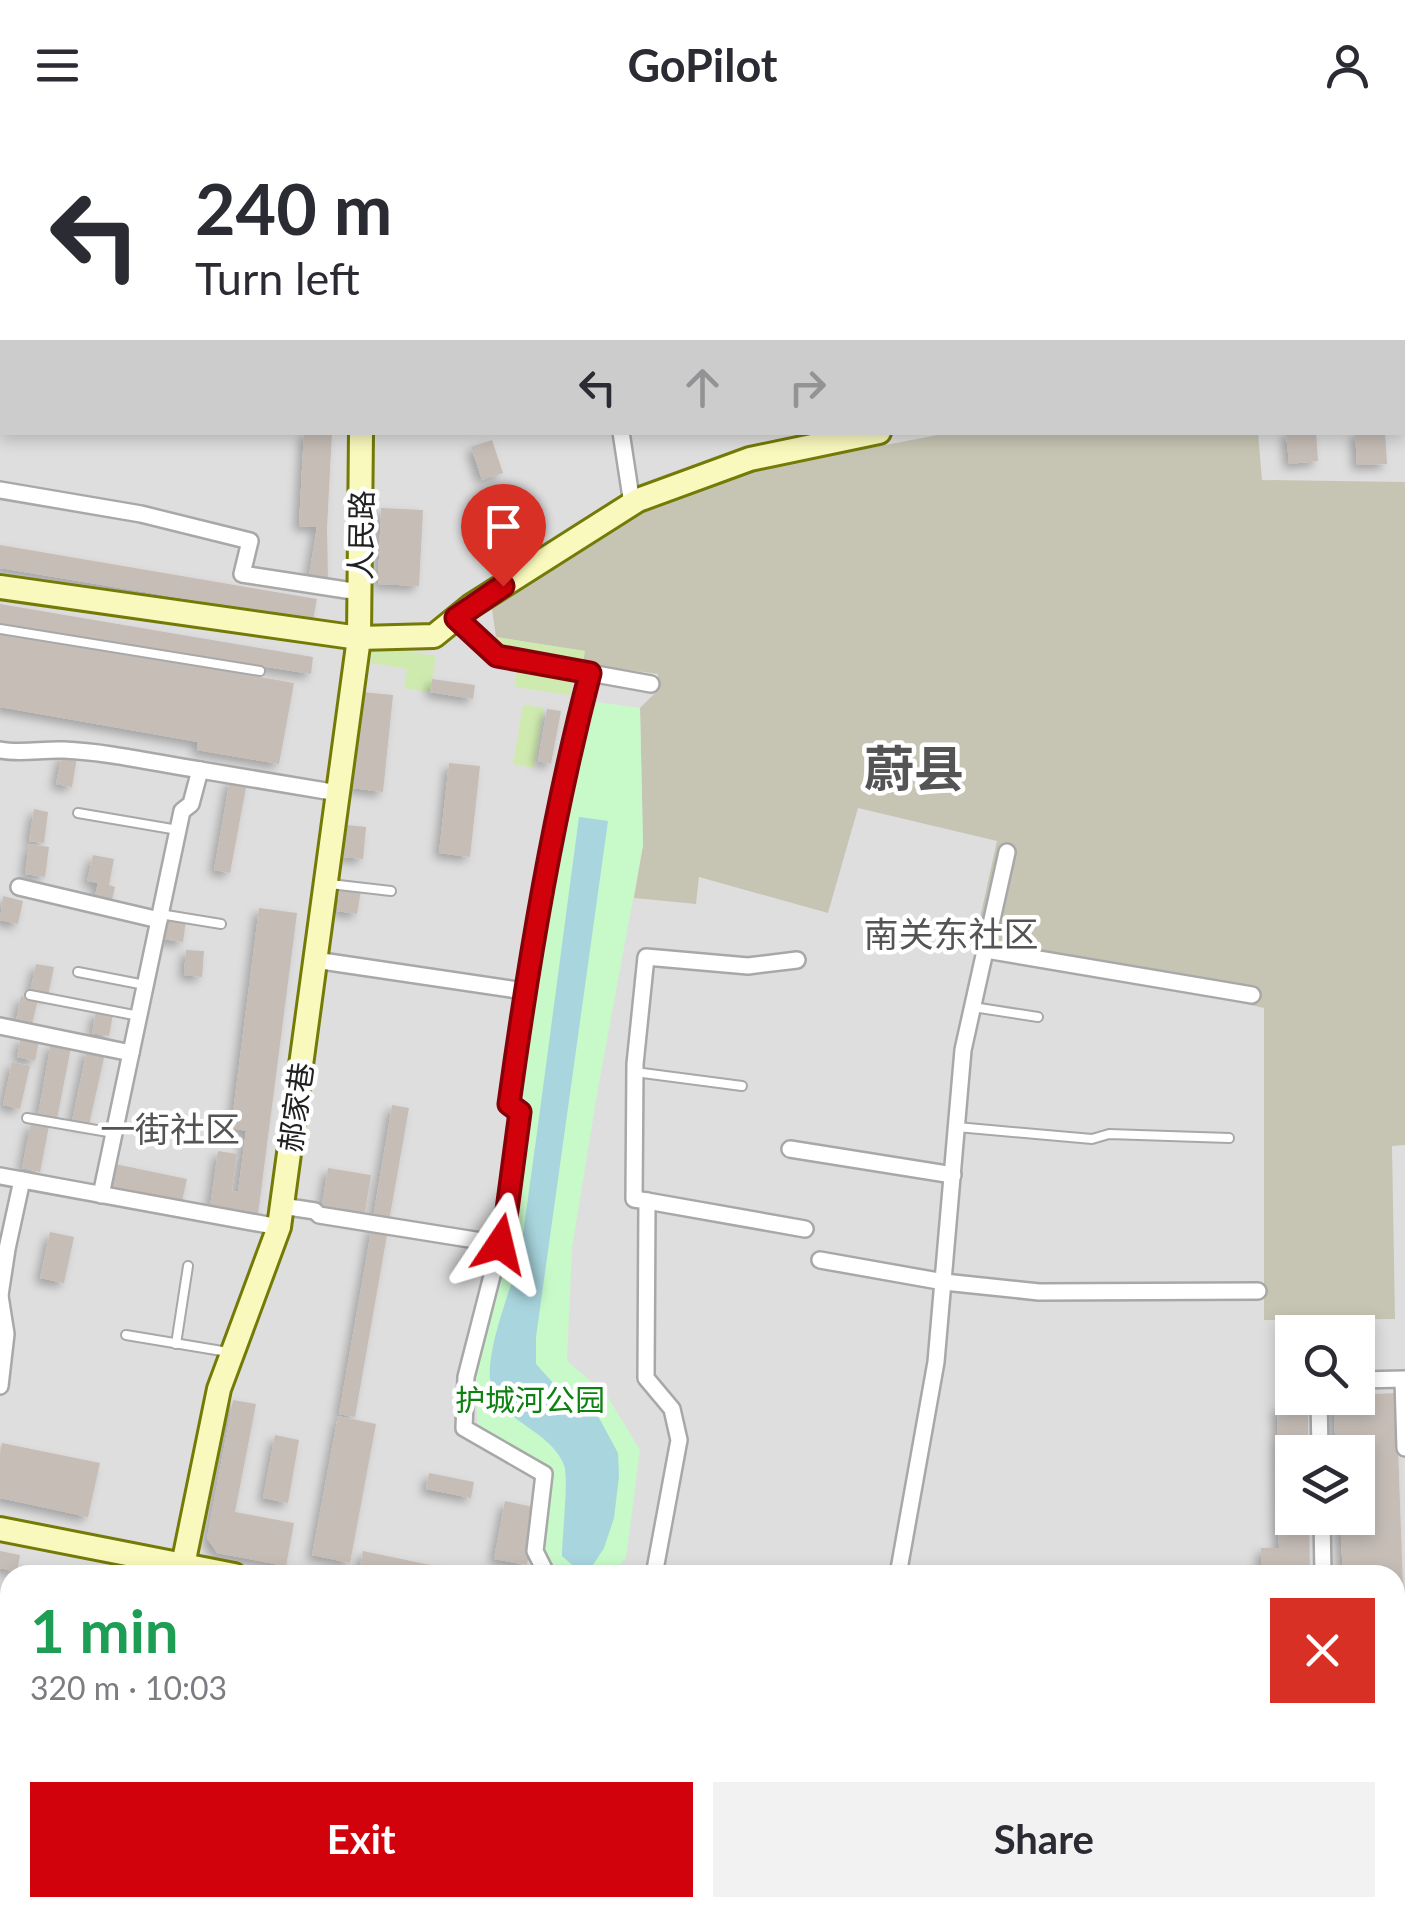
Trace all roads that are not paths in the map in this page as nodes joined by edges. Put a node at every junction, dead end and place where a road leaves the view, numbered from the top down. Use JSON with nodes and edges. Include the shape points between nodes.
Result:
{"nodes":[{"id":1,"x":361,"y":435,"type":"edge"},
{"id":2,"x":621,"y":435,"type":"edge"},
{"id":3,"x":865,"y":435,"type":"edge"},
{"id":4,"x":0,"y":490,"type":"edge"},
{"id":5,"x":632,"y":504,"type":"junction"},
{"id":6,"x":0,"y":587,"type":"edge"},
{"id":7,"x":359,"y":592,"type":"junction"},
{"id":8,"x":456,"y":618,"type":"junction"},
{"id":9,"x":0,"y":629,"type":"edge"},
{"id":10,"x":359,"y":638,"type":"junction"},
{"id":11,"x":260,"y":671,"type":"dead end"},
{"id":12,"x":590,"y":673,"type":"junction"},
{"id":13,"x":651,"y":684,"type":"dead end"},
{"id":14,"x":0,"y":750,"type":"edge"},
{"id":15,"x":200,"y":770,"type":"junction"},
{"id":16,"x":338,"y":794,"type":"junction"},
{"id":17,"x":78,"y":813,"type":"dead end"},
{"id":18,"x":178,"y":830,"type":"junction"},
{"id":19,"x":1007,"y":852,"type":"dead end"},
{"id":20,"x":326,"y":883,"type":"junction"},
{"id":21,"x":20,"y":887,"type":"dead end"},
{"id":22,"x":392,"y":890,"type":"dead end"},
{"id":23,"x":159,"y":917,"type":"junction"},
{"id":24,"x":221,"y":924,"type":"dead end"},
{"id":25,"x":986,"y":950,"type":"junction"},
{"id":26,"x":315,"y":960,"type":"junction"},
{"id":27,"x":797,"y":960,"type":"dead end"},
{"id":28,"x":78,"y":972,"type":"dead end"},
{"id":29,"x":145,"y":985,"type":"junction"},
{"id":30,"x":524,"y":991,"type":"junction"},
{"id":31,"x":30,"y":996,"type":"dead end"},
{"id":32,"x":1252,"y":996,"type":"dead end"},
{"id":33,"x":973,"y":1007,"type":"junction"},
{"id":34,"x":139,"y":1016,"type":"junction"},
{"id":35,"x":1038,"y":1017,"type":"dead end"},
{"id":36,"x":0,"y":1026,"type":"edge"},
{"id":37,"x":131,"y":1053,"type":"junction"},
{"id":38,"x":635,"y":1072,"type":"junction"},
{"id":39,"x":742,"y":1086,"type":"dead end"},
{"id":40,"x":27,"y":1118,"type":"dead end"},
{"id":41,"x":956,"y":1127,"type":"junction"},
{"id":42,"x":114,"y":1133,"type":"junction"},
{"id":43,"x":1229,"y":1138,"type":"dead end"},
{"id":44,"x":790,"y":1149,"type":"dead end"},
{"id":45,"x":953,"y":1175,"type":"junction"},
{"id":46,"x":0,"y":1176,"type":"edge"},
{"id":47,"x":22,"y":1180,"type":"junction"},
{"id":48,"x":100,"y":1195,"type":"junction"},
{"id":49,"x":647,"y":1201,"type":"junction"},
{"id":50,"x":280,"y":1217,"type":"junction"},
{"id":51,"x":805,"y":1229,"type":"dead end"},
{"id":52,"x":500,"y":1244,"type":"junction"},
{"id":53,"x":820,"y":1260,"type":"dead end"},
{"id":54,"x":188,"y":1266,"type":"dead end"},
{"id":55,"x":944,"y":1282,"type":"junction"},
{"id":56,"x":0,"y":1289,"type":"edge"},
{"id":57,"x":1258,"y":1291,"type":"dead end"},
{"id":58,"x":126,"y":1336,"type":"dead end"},
{"id":59,"x":176,"y":1344,"type":"junction"},
{"id":60,"x":233,"y":1352,"type":"junction"},
{"id":61,"x":1375,"y":1380,"type":"edge"},
{"id":62,"x":1404,"y":1380,"type":"edge"},
{"id":63,"x":0,"y":1386,"type":"edge"},
{"id":64,"x":1405,"y":1448,"type":"edge"},
{"id":65,"x":0,"y":1529,"type":"edge"},
{"id":66,"x":1323,"y":1535,"type":"edge"},
{"id":67,"x":160,"y":1565,"type":"edge"},
{"id":68,"x":183,"y":1565,"type":"edge"},
{"id":69,"x":542,"y":1565,"type":"edge"},
{"id":70,"x":656,"y":1565,"type":"edge"},
{"id":71,"x":900,"y":1565,"type":"edge"},
{"id":72,"x":1324,"y":1565,"type":"edge"}],
"edges":[{"from":1,"to":7,"type":"street","name":"人民路"},
{"from":2,"to":5,"type":"street"},
{"from":3,"to":5,"type":"street","via":[[750,459]]},
{"from":4,"to":7,"type":"street","via":[[250,541],[242,574]]},
{"from":5,"to":8,"type":"street"},
{"from":6,"to":10,"type":"street"},
{"from":7,"to":10,"type":"street","name":"人民路"},
{"from":8,"to":10,"type":"street","via":[[434,636]]},
{"from":8,"to":12,"type":"street","via":[[497,656]]},
{"from":9,"to":11,"type":"lane"},
{"from":10,"to":16,"type":"street","name":"郝家巷"},
{"from":12,"to":13,"type":"street"},
{"from":12,"to":30,"type":"street"},
{"from":14,"to":15,"type":"street","via":[[66,750]]},
{"from":15,"to":16,"type":"street"},
{"from":15,"to":18,"type":"street"},
{"from":16,"to":20,"type":"street","name":"郝家巷"},
{"from":17,"to":18,"type":"lane"},
{"from":18,"to":23,"type":"street"},
{"from":19,"to":25,"type":"street"},
{"from":20,"to":22,"type":"lane"},
{"from":20,"to":26,"type":"street","name":"郝家巷"},
{"from":21,"to":23,"type":"street"},
{"from":23,"to":24,"type":"lane"},
{"from":23,"to":29,"type":"street"},
{"from":25,"to":32,"type":"street"},
{"from":25,"to":33,"type":"street"},
{"from":26,"to":30,"type":"street"},
{"from":26,"to":50,"type":"street","name":"郝家巷"},
{"from":27,"to":38,"type":"street","via":[[748,966],[646,957]]},
{"from":28,"to":29,"type":"lane"},
{"from":29,"to":34,"type":"street"},
{"from":30,"to":52,"type":"street","via":[[509,1104],[520,1112]]},
{"from":31,"to":34,"type":"lane"},
{"from":33,"to":35,"type":"lane"},
{"from":33,"to":41,"type":"street"},
{"from":34,"to":37,"type":"street"},
{"from":36,"to":37,"type":"street"},
{"from":37,"to":42,"type":"street"},
{"from":38,"to":39,"type":"lane"},
{"from":38,"to":49,"type":"street","via":[[634,1199]]},
{"from":40,"to":42,"type":"lane"},
{"from":41,"to":43,"type":"lane","via":[[1092,1139]]},
{"from":41,"to":45,"type":"street"},
{"from":42,"to":48,"type":"street"},
{"from":44,"to":45,"type":"street"},
{"from":45,"to":55,"type":"street"},
{"from":46,"to":47,"type":"street"},
{"from":47,"to":48,"type":"street"},
{"from":47,"to":56,"type":"street"},
{"from":48,"to":50,"type":"street"},
{"from":49,"to":51,"type":"street"},
{"from":49,"to":70,"type":"street","via":[[646,1378],[672,1409],[679,1440]]},
{"from":50,"to":52,"type":"street"},
{"from":50,"to":60,"type":"street","name":"郝家巷"},
{"from":52,"to":69,"type":"street","via":[[466,1377],[464,1428],[544,1474],[535,1551]]},
{"from":53,"to":55,"type":"street"},
{"from":54,"to":59,"type":"lane"},
{"from":55,"to":57,"type":"street","via":[[1038,1292]]},
{"from":55,"to":71,"type":"street"},
{"from":56,"to":63,"type":"street","via":[[6,1334]]},
{"from":58,"to":59,"type":"lane"},
{"from":59,"to":60,"type":"lane"},
{"from":60,"to":68,"type":"street","name":"郝家巷","via":[[219,1389]]},
{"from":61,"to":62,"type":"street"},
{"from":62,"to":64,"type":"street"},
{"from":65,"to":67,"type":"street"},
{"from":66,"to":72,"type":"street"}]}
